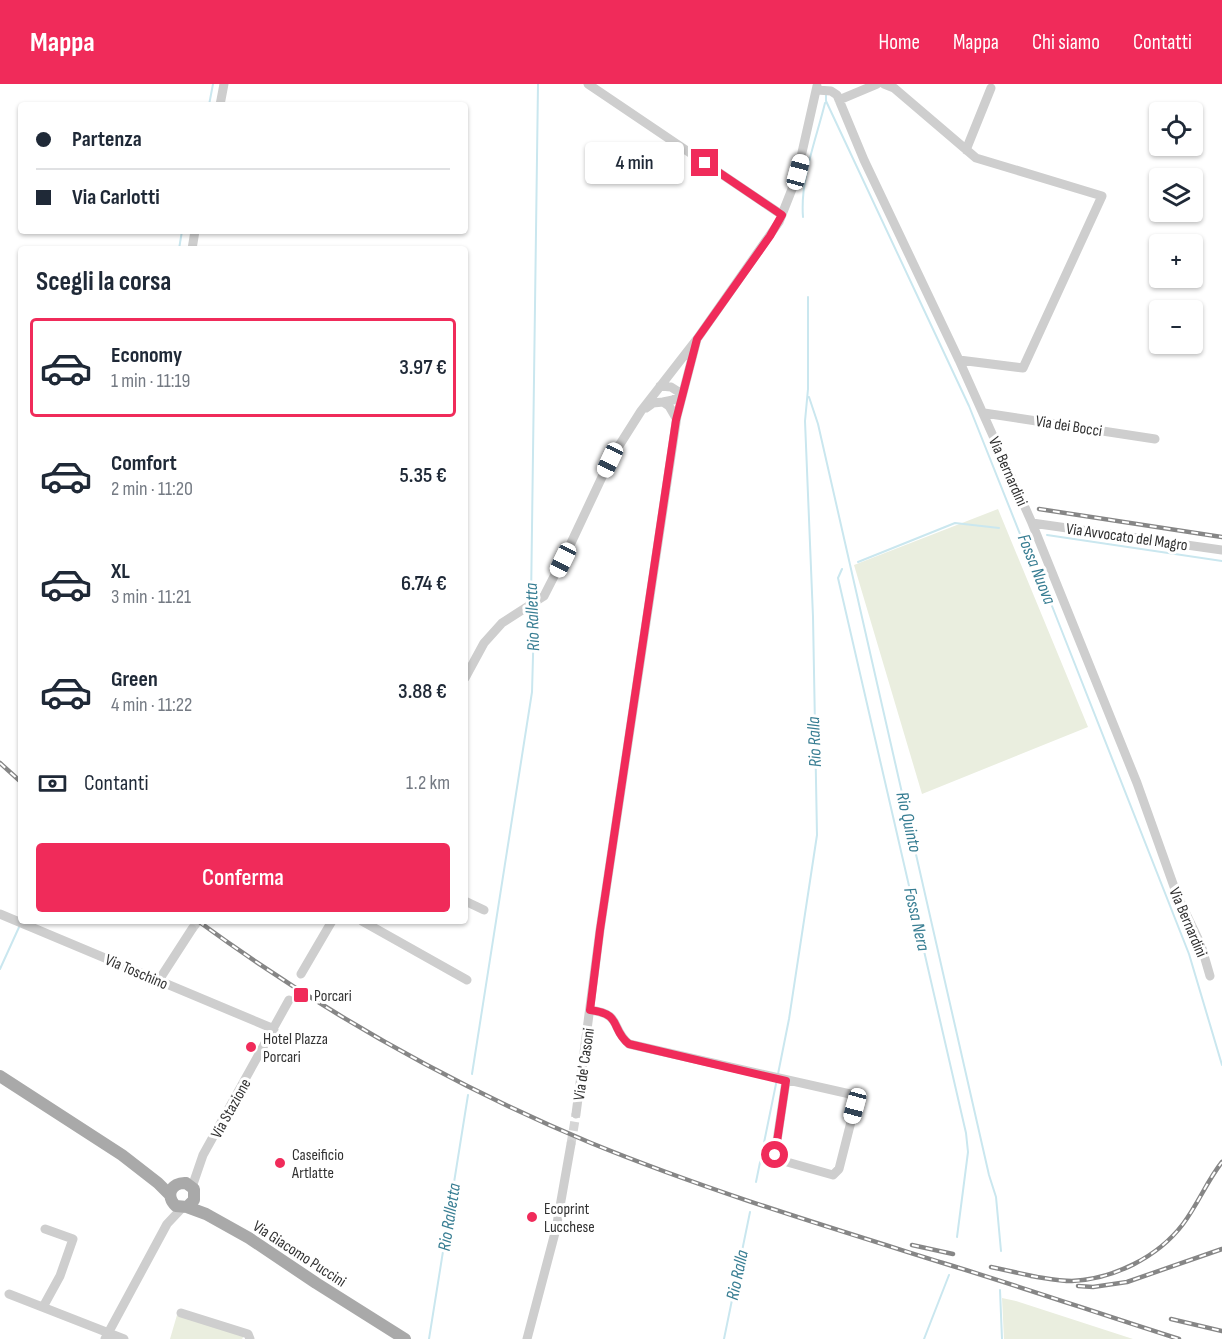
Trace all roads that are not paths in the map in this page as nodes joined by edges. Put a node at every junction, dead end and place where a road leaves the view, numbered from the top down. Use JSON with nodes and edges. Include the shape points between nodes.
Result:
{"nodes":[{"id":1,"x":224,"y":84,"type":"edge"},
{"id":2,"x":588,"y":84,"type":"edge"},
{"id":3,"x":877,"y":84,"type":"edge"},
{"id":4,"x":884,"y":84,"type":"edge"},
{"id":5,"x":991,"y":88,"type":"dead end"},
{"id":6,"x":822,"y":89,"type":"edge"},
{"id":7,"x":839,"y":100,"type":"junction"},
{"id":8,"x":221,"y":102,"type":"edge"},
{"id":9,"x":966,"y":150,"type":"junction"},
{"id":10,"x":782,"y":215,"type":"junction"},
{"id":11,"x":697,"y":339,"type":"junction"},
{"id":12,"x":959,"y":360,"type":"junction"},
{"id":13,"x":660,"y":386,"type":"junction"},
{"id":14,"x":682,"y":394,"type":"junction"},
{"id":15,"x":663,"y":402,"type":"junction"},
{"id":16,"x":641,"y":411,"type":"junction"},
{"id":17,"x":984,"y":413,"type":"junction"},
{"id":18,"x":676,"y":420,"type":"junction"},
{"id":19,"x":1155,"y":439,"type":"dead end"},
{"id":20,"x":1032,"y":523,"type":"junction"},
{"id":21,"x":1222,"y":550,"type":"edge"},
{"id":22,"x":468,"y":672,"type":"edge"},
{"id":23,"x":468,"y":902,"type":"edge"},
{"id":24,"x":484,"y":910,"type":"dead end"},
{"id":25,"x":0,"y":914,"type":"edge"},
{"id":26,"x":18,"y":920,"type":"edge"},
{"id":27,"x":28,"y":924,"type":"edge"},
{"id":28,"x":330,"y":924,"type":"edge"},
{"id":29,"x":367,"y":924,"type":"edge"},
{"id":30,"x":192,"y":929,"type":"tunnel mouth"},
{"id":31,"x":301,"y":974,"type":"dead end"},
{"id":32,"x":1210,"y":976,"type":"dead end"},
{"id":33,"x":159,"y":980,"type":"junction"},
{"id":34,"x":467,"y":980,"type":"dead end"},
{"id":35,"x":289,"y":1000,"type":"dead end"},
{"id":36,"x":590,"y":1010,"type":"junction"},
{"id":37,"x":273,"y":1029,"type":"junction"},
{"id":38,"x":0,"y":1076,"type":"edge"},
{"id":39,"x":785,"y":1080,"type":"junction"},
{"id":40,"x":576,"y":1114,"type":"tunnel mouth"},
{"id":41,"x":571,"y":1144,"type":"tunnel mouth"},
{"id":42,"x":122,"y":1155,"type":"junction"},
{"id":43,"x":187,"y":1186,"type":"junction"},
{"id":44,"x":171,"y":1198,"type":"junction"},
{"id":45,"x":185,"y":1207,"type":"junction"},
{"id":46,"x":167,"y":1224,"type":"junction"},
{"id":47,"x":45,"y":1229,"type":"dead end"},
{"id":48,"x":249,"y":1238,"type":"junction"},
{"id":49,"x":9,"y":1294,"type":"dead end"},
{"id":50,"x":43,"y":1307,"type":"junction"},
{"id":51,"x":181,"y":1313,"type":"dead end"},
{"id":52,"x":107,"y":1335,"type":"edge"},
{"id":53,"x":396,"y":1336,"type":"edge"},
{"id":54,"x":250,"y":1337,"type":"edge"},
{"id":55,"x":124,"y":1339,"type":"edge"},
{"id":56,"x":405,"y":1339,"type":"edge"},
{"id":57,"x":527,"y":1339,"type":"edge"}],
"edges":[{"from":1,"to":8,"type":"street"},
{"from":2,"to":10,"type":"street"},
{"from":3,"to":7,"type":"street"},
{"from":4,"to":9,"type":"street","via":[[894,88]]},
{"from":5,"to":9,"type":"street"},
{"from":6,"to":7,"type":"street","name":"Via Bernardini","via":[[836,93]]},
{"from":6,"to":10,"type":"street"},
{"from":7,"to":12,"type":"street","name":"Via Bernardini"},
{"from":9,"to":12,"type":"street","via":[[976,158],[1102,196],[1023,368]]},
{"from":10,"to":11,"type":"street"},
{"from":11,"to":13,"type":"street"},
{"from":11,"to":14,"type":"street","name":"Via de' Casoni"},
{"from":12,"to":17,"type":"street","name":"Via Bernardini"},
{"from":13,"to":14,"type":"street"},
{"from":13,"to":16,"type":"street"},
{"from":14,"to":15,"type":"street"},
{"from":14,"to":18,"type":"street","name":"Via de' Casoni"},
{"from":15,"to":16,"type":"street"},
{"from":15,"to":18,"type":"street"},
{"from":16,"to":22,"type":"street","via":[[610,460],[544,596],[502,623],[484,643]]},
{"from":17,"to":19,"type":"street","name":"Via dei Bocci"},
{"from":17,"to":20,"type":"street","name":"Via Bernardini"},
{"from":18,"to":36,"type":"street","name":"Via de' Casoni"},
{"from":20,"to":21,"type":"street","name":"Via Avvocato del Magro"},
{"from":20,"to":32,"type":"street","name":"Via Bernardini","via":[[1137,783],[1177,895],[1202,945]]},
{"from":23,"to":24,"type":"street"},
{"from":25,"to":26,"type":"street","name":"Via Toschino"},
{"from":27,"to":33,"type":"street","name":"Via Toschino"},
{"from":28,"to":31,"type":"street"},
{"from":29,"to":34,"type":"street"},
{"from":30,"to":33,"type":"street"},
{"from":33,"to":37,"type":"street","name":"Via Toschino"},
{"from":35,"to":37,"type":"street","name":"Via Stazione"},
{"from":36,"to":39,"type":"street","via":[[615,1020],[629,1044]]},
{"from":36,"to":40,"type":"street","name":"Via de' Casoni"},
{"from":37,"to":43,"type":"street","name":"Via Stazione"},
{"from":38,"to":42,"type":"main road"},
{"from":39,"to":39,"type":"street","via":[[841,1091],[853,1099],[855,1106],[833,1175],[780,1160],[775,1155]]},
{"from":41,"to":57,"type":"street","via":[[556,1229]]},
{"from":42,"to":43,"type":"main road"},
{"from":42,"to":44,"type":"main road"},
{"from":43,"to":44,"type":"main road","via":[[173,1186]]},
{"from":43,"to":45,"type":"main road","via":[[194,1200]]},
{"from":43,"to":48,"type":"main road"},
{"from":44,"to":45,"type":"main road","via":[[176,1206]]},
{"from":44,"to":46,"type":"street"},
{"from":45,"to":46,"type":"street"},
{"from":45,"to":48,"type":"main road","name":"Via Giacomo Puccini"},
{"from":46,"to":52,"type":"street"},
{"from":47,"to":50,"type":"street","via":[[74,1239]]},
{"from":48,"to":53,"type":"main road","name":"Via Giacomo Puccini"},
{"from":49,"to":50,"type":"street"},
{"from":50,"to":52,"type":"street"},
{"from":51,"to":54,"type":"street"},
{"from":52,"to":55,"type":"street"},
{"from":53,"to":56,"type":"main road","name":"Via Giacomo Puccini"}]}
